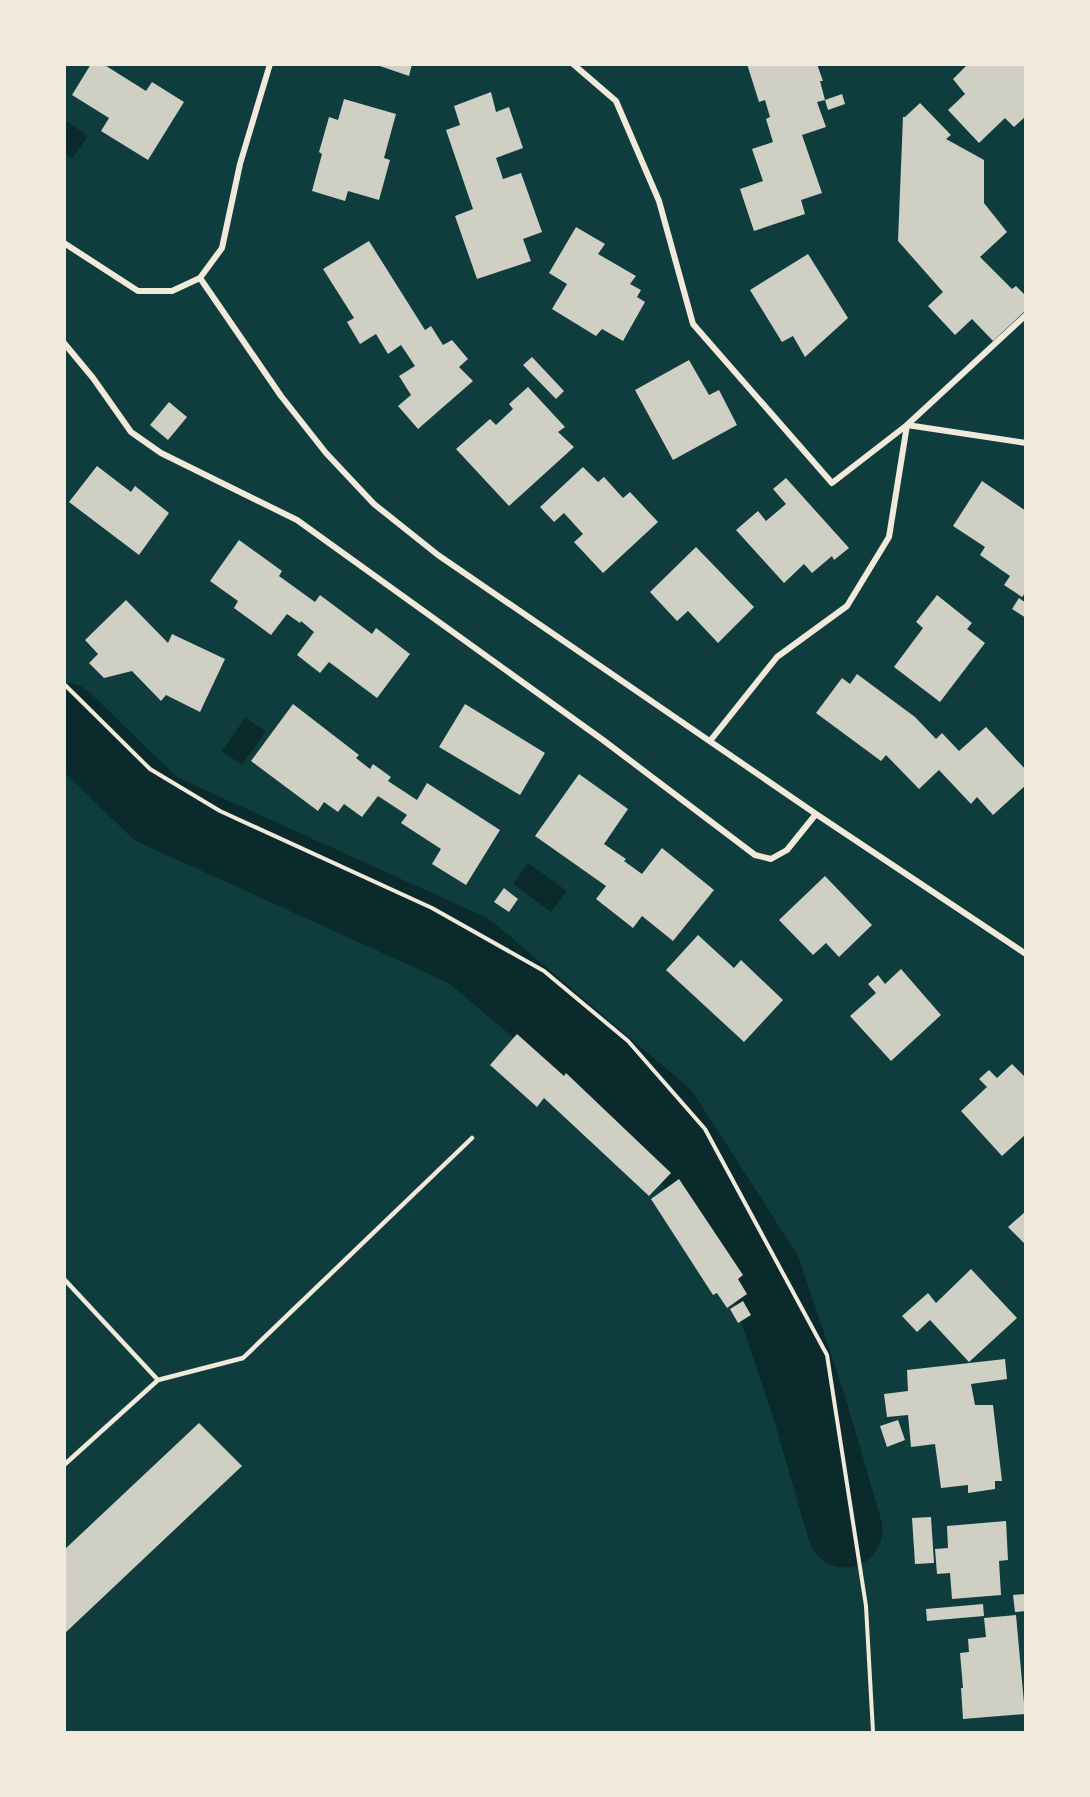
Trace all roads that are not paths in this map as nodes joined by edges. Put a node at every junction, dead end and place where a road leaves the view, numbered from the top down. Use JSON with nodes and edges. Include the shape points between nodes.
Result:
{"nodes":[{"id":1,"x":270,"y":64,"type":"edge"},
{"id":2,"x":573,"y":64,"type":"edge"},
{"id":3,"x":64,"y":243,"type":"edge"},
{"id":4,"x":200,"y":278,"type":"junction"},
{"id":5,"x":1026,"y":315,"type":"edge"},
{"id":6,"x":64,"y":343,"type":"edge"},
{"id":7,"x":907,"y":425,"type":"junction"},
{"id":8,"x":1026,"y":442,"type":"edge"},
{"id":9,"x":710,"y":741,"type":"junction"},
{"id":10,"x":816,"y":814,"type":"junction"},
{"id":11,"x":1026,"y":954,"type":"edge"},
{"id":12,"x":472,"y":1138,"type":"dead end"},
{"id":13,"x":64,"y":1279,"type":"edge"},
{"id":14,"x":158,"y":1380,"type":"junction"},
{"id":15,"x":64,"y":1465,"type":"edge"}],
"edges":[{"from":1,"to":4,"type":"street","via":[[240,164],[222,248]]},
{"from":2,"to":7,"type":"street","via":[[616,101],[658,201],[693,324],[832,483]]},
{"from":3,"to":4,"type":"street","via":[[138,291],[172,291]]},
{"from":4,"to":9,"type":"street","via":[[281,396],[326,453],[374,504],[438,555]]},
{"from":5,"to":7,"type":"street"},
{"from":6,"to":10,"type":"street","via":[[131,432],[160,453],[297,520],[603,740],[755,855],[771,858],[788,850]]},
{"from":7,"to":8,"type":"street"},
{"from":7,"to":9,"type":"street","via":[[889,537],[848,606],[777,657]]},
{"from":9,"to":10,"type":"street"},
{"from":10,"to":11,"type":"street"},
{"from":12,"to":14,"type":"lane","via":[[243,1358]]},
{"from":13,"to":14,"type":"lane"},
{"from":14,"to":15,"type":"lane"}]}
